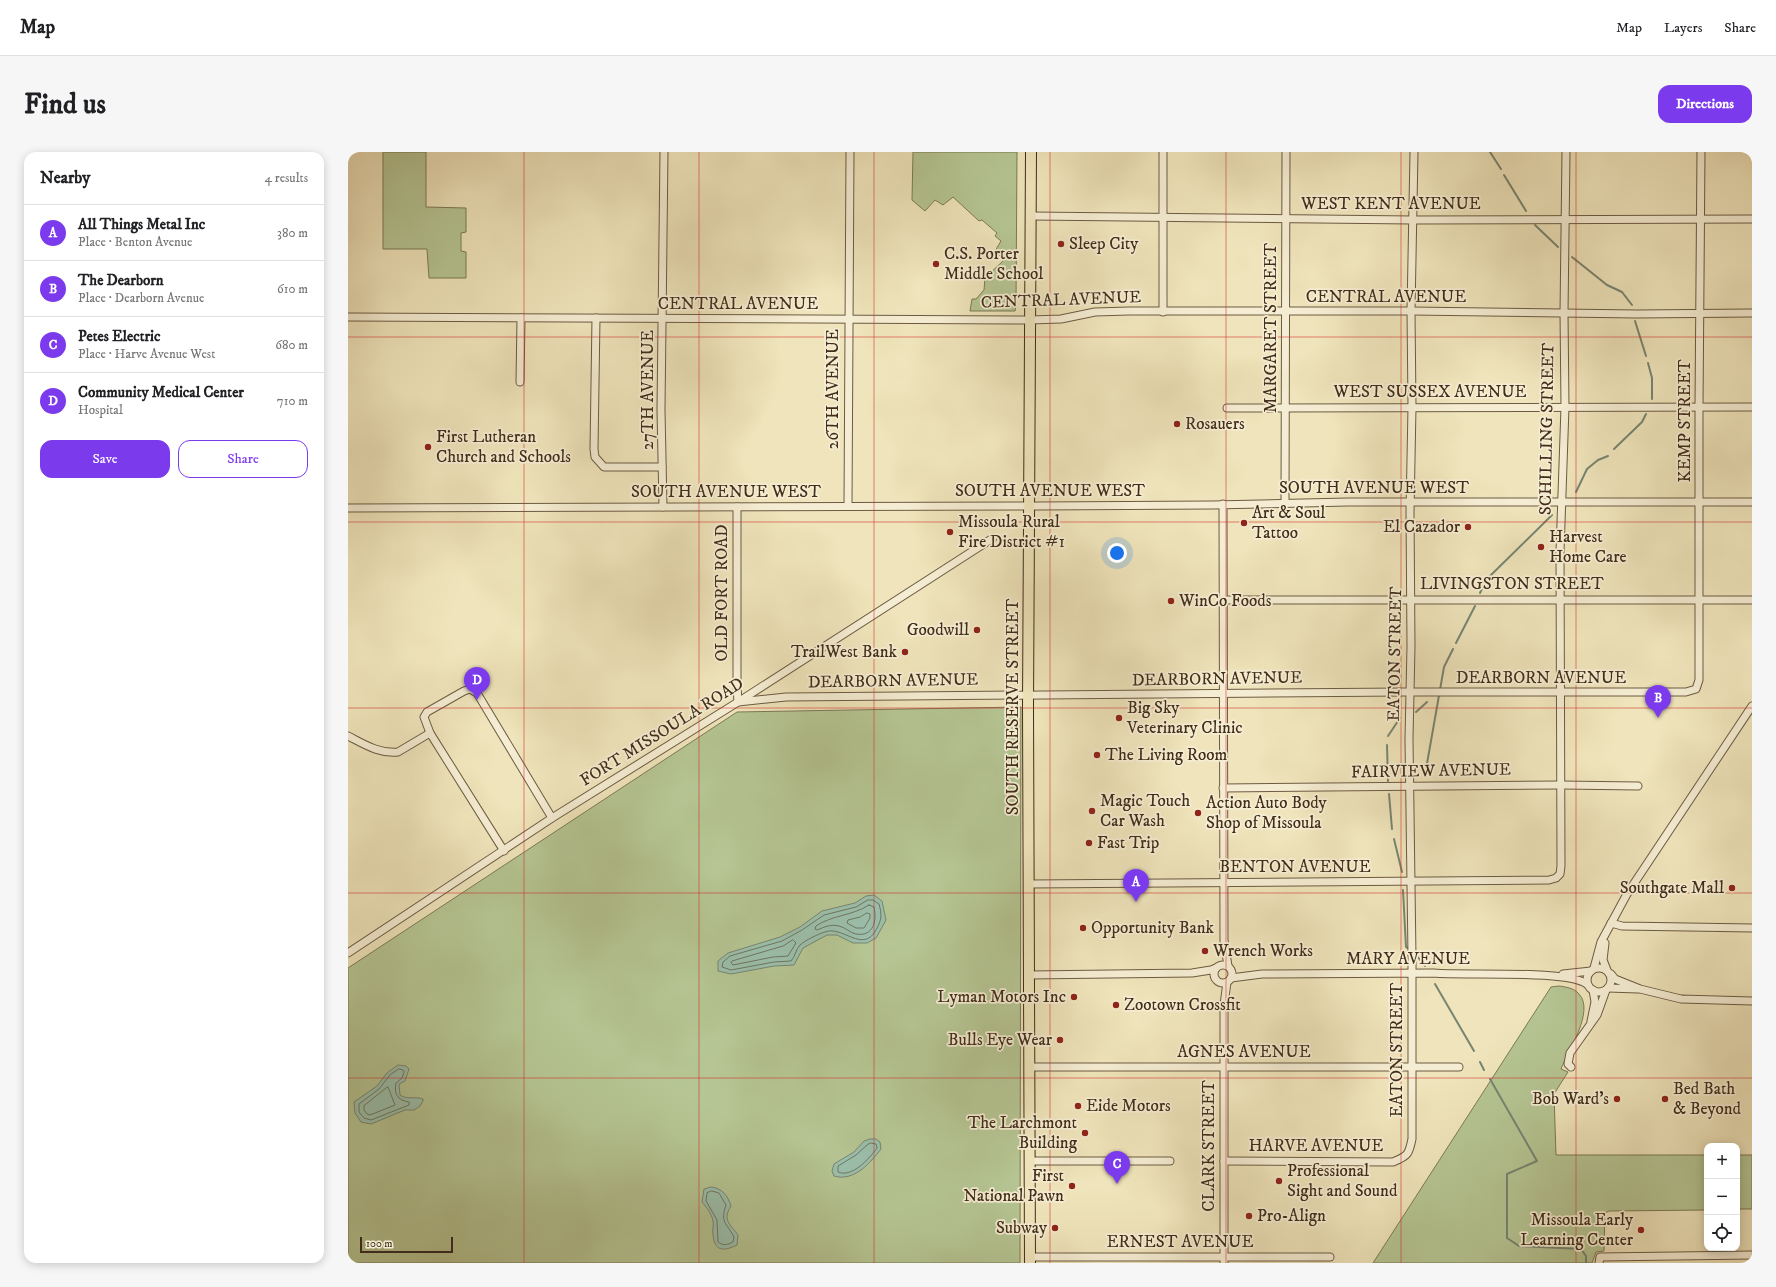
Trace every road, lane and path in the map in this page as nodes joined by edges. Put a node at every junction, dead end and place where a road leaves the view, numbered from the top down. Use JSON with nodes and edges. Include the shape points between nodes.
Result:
{"nodes":[{"id":1,"x":664,"y":152,"type":"edge"},
{"id":2,"x":850,"y":152,"type":"edge"},
{"id":3,"x":1031,"y":152,"type":"edge"},
{"id":4,"x":1163,"y":152,"type":"edge"},
{"id":5,"x":1286,"y":152,"type":"edge"},
{"id":6,"x":1414,"y":152,"type":"edge"},
{"id":7,"x":1566,"y":152,"type":"edge"},
{"id":8,"x":1702,"y":152,"type":"edge"},
{"id":9,"x":1030,"y":216,"type":"junction"},
{"id":10,"x":1163,"y":218,"type":"junction"},
{"id":11,"x":1286,"y":218,"type":"junction"},
{"id":12,"x":1566,"y":219,"type":"junction"},
{"id":13,"x":1701,"y":219,"type":"junction"},
{"id":14,"x":1752,"y":219,"type":"edge"},
{"id":15,"x":1413,"y":220,"type":"junction"},
{"id":16,"x":1411,"y":311,"type":"junction"},
{"id":17,"x":1163,"y":312,"type":"junction"},
{"id":18,"x":1286,"y":312,"type":"junction"},
{"id":19,"x":1564,"y":313,"type":"junction"},
{"id":20,"x":1700,"y":313,"type":"junction"},
{"id":21,"x":1752,"y":313,"type":"edge"},
{"id":22,"x":348,"y":317,"type":"edge"},
{"id":23,"x":521,"y":318,"type":"junction"},
{"id":24,"x":596,"y":318,"type":"junction"},
{"id":25,"x":663,"y":318,"type":"junction"},
{"id":26,"x":848,"y":319,"type":"junction"},
{"id":27,"x":1030,"y":320,"type":"junction"},
{"id":28,"x":520,"y":382,"type":"dead end"},
{"id":29,"x":1286,"y":407,"type":"junction"},
{"id":30,"x":1412,"y":407,"type":"junction"},
{"id":31,"x":1565,"y":407,"type":"junction"},
{"id":32,"x":1699,"y":407,"type":"junction"},
{"id":33,"x":1752,"y":407,"type":"edge"},
{"id":34,"x":1227,"y":408,"type":"dead end"},
{"id":35,"x":662,"y":467,"type":"junction"},
{"id":36,"x":1410,"y":502,"type":"junction"},
{"id":37,"x":1699,"y":502,"type":"junction"},
{"id":38,"x":1752,"y":502,"type":"edge"},
{"id":39,"x":1286,"y":503,"type":"junction"},
{"id":40,"x":1561,"y":503,"type":"junction"},
{"id":41,"x":1223,"y":504,"type":"junction"},
{"id":42,"x":848,"y":506,"type":"junction"},
{"id":43,"x":1029,"y":506,"type":"junction"},
{"id":44,"x":663,"y":507,"type":"junction"},
{"id":45,"x":737,"y":507,"type":"junction"},
{"id":46,"x":348,"y":508,"type":"edge"},
{"id":47,"x":993,"y":538,"type":"dead end"},
{"id":48,"x":1560,"y":599,"type":"junction"},
{"id":49,"x":1699,"y":599,"type":"junction"},
{"id":50,"x":1224,"y":600,"type":"junction"},
{"id":51,"x":1411,"y":600,"type":"junction"},
{"id":52,"x":1752,"y":600,"type":"edge"},
{"id":53,"x":1696,"y":689,"type":"joint"},
{"id":54,"x":1409,"y":692,"type":"junction"},
{"id":55,"x":1560,"y":692,"type":"junction"},
{"id":56,"x":1224,"y":694,"type":"junction"},
{"id":57,"x":1028,"y":695,"type":"junction"},
{"id":58,"x":738,"y":702,"type":"junction"},
{"id":59,"x":1752,"y":706,"type":"edge"},
{"id":60,"x":430,"y":733,"type":"junction"},
{"id":61,"x":348,"y":736,"type":"edge"},
{"id":62,"x":1561,"y":785,"type":"junction"},
{"id":63,"x":1638,"y":786,"type":"dead end"},
{"id":64,"x":1409,"y":787,"type":"junction"},
{"id":65,"x":1223,"y":788,"type":"junction"},
{"id":66,"x":552,"y":818,"type":"junction"},
{"id":67,"x":504,"y":851,"type":"junction"},
{"id":68,"x":1560,"y":874,"type":"joint"},
{"id":69,"x":1410,"y":881,"type":"junction"},
{"id":70,"x":1224,"y":882,"type":"junction"},
{"id":71,"x":1029,"y":884,"type":"junction"},
{"id":72,"x":1611,"y":923,"type":"junction"},
{"id":73,"x":1752,"y":928,"type":"edge"},
{"id":74,"x":1224,"y":940,"type":"junction"},
{"id":75,"x":348,"y":953,"type":"edge"},
{"id":76,"x":1218,"y":967,"type":"junction"},
{"id":77,"x":1230,"y":968,"type":"junction"},
{"id":78,"x":1593,"y":970,"type":"junction"},
{"id":79,"x":1609,"y":972,"type":"junction"},
{"id":80,"x":1192,"y":973,"type":"junction"},
{"id":81,"x":1412,"y":973,"type":"junction"},
{"id":82,"x":1262,"y":974,"type":"junction"},
{"id":83,"x":1029,"y":975,"type":"junction"},
{"id":84,"x":1555,"y":975,"type":"junction"},
{"id":85,"x":1229,"y":980,"type":"junction"},
{"id":86,"x":1218,"y":981,"type":"junction"},
{"id":87,"x":1591,"y":988,"type":"junction"},
{"id":88,"x":1607,"y":989,"type":"junction"},
{"id":89,"x":1643,"y":990,"type":"junction"},
{"id":90,"x":1752,"y":997,"type":"edge"},
{"id":91,"x":1733,"y":1000,"type":"junction"},
{"id":92,"x":1752,"y":1001,"type":"edge"},
{"id":93,"x":1224,"y":1005,"type":"junction"},
{"id":94,"x":1590,"y":1024,"type":"junction"},
{"id":95,"x":1030,"y":1067,"type":"junction"},
{"id":96,"x":1225,"y":1067,"type":"junction"},
{"id":97,"x":1412,"y":1067,"type":"junction"},
{"id":98,"x":1459,"y":1067,"type":"dead end"},
{"id":99,"x":1571,"y":1067,"type":"dead end"},
{"id":100,"x":1406,"y":1156,"type":"joint"},
{"id":101,"x":1030,"y":1161,"type":"junction"},
{"id":102,"x":1170,"y":1161,"type":"dead end"},
{"id":103,"x":1224,"y":1161,"type":"junction"},
{"id":104,"x":1752,"y":1255,"type":"edge"},
{"id":105,"x":1330,"y":1257,"type":"dead end"},
{"id":106,"x":1030,"y":1260,"type":"edge"},
{"id":107,"x":1224,"y":1260,"type":"edge"},
{"id":108,"x":1314,"y":1260,"type":"edge"},
{"id":109,"x":1599,"y":1260,"type":"edge"}],
"edges":[{"from":1,"to":25,"type":"street","name":"27TH AVENUE"},
{"from":2,"to":26,"type":"street","name":"26TH AVENUE"},
{"from":3,"to":9,"type":"highway","name":"SOUTH RESERVE STREET"},
{"from":4,"to":10,"type":"street"},
{"from":5,"to":11,"type":"street","name":"MARGARET STREET"},
{"from":6,"to":15,"type":"street","name":"EATON STREET"},
{"from":7,"to":12,"type":"street","name":"SCHILLING STREET"},
{"from":8,"to":13,"type":"street","name":"KEMP STREET"},
{"from":9,"to":10,"type":"street","name":"WEST KENT AVENUE"},
{"from":9,"to":27,"type":"highway","name":"SOUTH RESERVE STREET"},
{"from":10,"to":11,"type":"street","name":"WEST KENT AVENUE"},
{"from":10,"to":17,"type":"street"},
{"from":11,"to":15,"type":"street","name":"WEST KENT AVENUE"},
{"from":11,"to":18,"type":"street","name":"MARGARET STREET"},
{"from":12,"to":13,"type":"street","name":"WEST KENT AVENUE"},
{"from":12,"to":15,"type":"street","name":"WEST KENT AVENUE"},
{"from":12,"to":19,"type":"street","name":"SCHILLING STREET"},
{"from":13,"to":14,"type":"street","name":"WEST KENT AVENUE"},
{"from":13,"to":20,"type":"street","name":"KEMP STREET"},
{"from":15,"to":16,"type":"street","name":"EATON STREET"},
{"from":16,"to":18,"type":"street","name":"CENTRAL AVENUE"},
{"from":16,"to":19,"type":"street","name":"CENTRAL AVENUE"},
{"from":16,"to":30,"type":"street","name":"EATON STREET"},
{"from":17,"to":18,"type":"street","name":"CENTRAL AVENUE"},
{"from":17,"to":27,"type":"street","name":"CENTRAL AVENUE","via":[[1095,312]]},
{"from":18,"to":29,"type":"street","name":"MARGARET STREET"},
{"from":19,"to":20,"type":"street","name":"CENTRAL AVENUE"},
{"from":19,"to":31,"type":"street","name":"SCHILLING STREET"},
{"from":20,"to":21,"type":"street","name":"CENTRAL AVENUE"},
{"from":20,"to":32,"type":"street","name":"KEMP STREET"},
{"from":22,"to":23,"type":"street","name":"CENTRAL AVENUE"},
{"from":23,"to":24,"type":"street","name":"CENTRAL AVENUE"},
{"from":23,"to":28,"type":"street"},
{"from":24,"to":25,"type":"street","name":"CENTRAL AVENUE"},
{"from":24,"to":35,"type":"street","via":[[595,457],[604,467]]},
{"from":25,"to":26,"type":"street","name":"CENTRAL AVENUE"},
{"from":25,"to":35,"type":"street","name":"27TH AVENUE"},
{"from":26,"to":27,"type":"street","name":"CENTRAL AVENUE"},
{"from":26,"to":42,"type":"street","name":"26TH AVENUE"},
{"from":27,"to":43,"type":"highway","name":"SOUTH RESERVE STREET"},
{"from":29,"to":30,"type":"street","name":"WEST SUSSEX AVENUE"},
{"from":29,"to":34,"type":"street","name":"WEST SUSSEX AVENUE"},
{"from":29,"to":39,"type":"street","name":"MARGARET STREET"},
{"from":30,"to":31,"type":"street","name":"WEST SUSSEX AVENUE"},
{"from":30,"to":36,"type":"street","name":"EATON STREET"},
{"from":31,"to":32,"type":"street","name":"WEST SUSSEX AVENUE"},
{"from":31,"to":40,"type":"street","name":"SCHILLING STREET"},
{"from":32,"to":33,"type":"street","name":"WEST SUSSEX AVENUE"},
{"from":32,"to":37,"type":"street","name":"KEMP STREET"},
{"from":35,"to":44,"type":"street","name":"27TH AVENUE"},
{"from":36,"to":39,"type":"street","name":"SOUTH AVENUE WEST"},
{"from":36,"to":40,"type":"street","name":"SOUTH AVENUE WEST"},
{"from":36,"to":51,"type":"street","name":"EATON STREET"},
{"from":37,"to":38,"type":"street","name":"SOUTH AVENUE WEST"},
{"from":37,"to":40,"type":"street","name":"SOUTH AVENUE WEST"},
{"from":37,"to":49,"type":"street","name":"KEMP STREET"},
{"from":39,"to":41,"type":"street","name":"SOUTH AVENUE WEST"},
{"from":40,"to":48,"type":"street","name":"SCHILLING STREET"},
{"from":41,"to":43,"type":"street","name":"SOUTH AVENUE WEST"},
{"from":41,"to":50,"type":"street"},
{"from":42,"to":43,"type":"street","name":"SOUTH AVENUE WEST"},
{"from":42,"to":45,"type":"street","name":"SOUTH AVENUE WEST"},
{"from":43,"to":57,"type":"highway","name":"SOUTH RESERVE STREET"},
{"from":44,"to":45,"type":"street","name":"SOUTH AVENUE WEST"},
{"from":44,"to":46,"type":"street","name":"SOUTH AVENUE WEST"},
{"from":45,"to":58,"type":"street","name":"OLD FORT ROAD"},
{"from":47,"to":58,"type":"street","name":"FORT MISSOULA ROAD"},
{"from":48,"to":49,"type":"street","name":"LIVINGSTON STREET"},
{"from":48,"to":51,"type":"street","name":"LIVINGSTON STREET"},
{"from":48,"to":55,"type":"street","name":"SCHILLING STREET"},
{"from":49,"to":52,"type":"street","name":"LIVINGSTON STREET"},
{"from":49,"to":53,"type":"street","name":"KEMP STREET","via":[[1699,680]]},
{"from":50,"to":51,"type":"street","name":"LIVINGSTON STREET"},
{"from":50,"to":56,"type":"street"},
{"from":51,"to":54,"type":"street","name":"EATON STREET"},
{"from":53,"to":55,"type":"street","name":"DEARBORN AVENUE","via":[[1686,692]]},
{"from":54,"to":55,"type":"street","name":"DEARBORN AVENUE"},
{"from":54,"to":56,"type":"street","name":"DEARBORN AVENUE"},
{"from":54,"to":64,"type":"street","name":"EATON STREET"},
{"from":55,"to":62,"type":"street","name":"SCHILLING STREET"},
{"from":56,"to":57,"type":"street","name":"DEARBORN AVENUE"},
{"from":56,"to":65,"type":"street"},
{"from":57,"to":58,"type":"street","name":"DEARBORN AVENUE","via":[[786,697]]},
{"from":57,"to":71,"type":"highway","name":"SOUTH RESERVE STREET"},
{"from":58,"to":66,"type":"street","name":"FORT MISSOULA ROAD"},
{"from":59,"to":72,"type":"street","via":[[1627,894]]},
{"from":60,"to":61,"type":"street","via":[[392,753],[374,749]]},
{"from":60,"to":66,"type":"street","via":[[424,717],[427,712],[464,691],[470,689],[477,693]]},
{"from":60,"to":67,"type":"street"},
{"from":62,"to":63,"type":"street","name":"FAIRVIEW AVENUE"},
{"from":62,"to":64,"type":"street","name":"FAIRVIEW AVENUE"},
{"from":62,"to":68,"type":"street","name":"SCHILLING STREET"},
{"from":64,"to":65,"type":"street","name":"FAIRVIEW AVENUE"},
{"from":64,"to":69,"type":"street","name":"EATON STREET"},
{"from":65,"to":70,"type":"street"},
{"from":66,"to":67,"type":"street","name":"FORT MISSOULA ROAD"},
{"from":67,"to":75,"type":"street","name":"FORT MISSOULA ROAD"},
{"from":68,"to":69,"type":"street","name":"BENTON AVENUE","via":[[1549,880]]},
{"from":69,"to":70,"type":"street","name":"BENTON AVENUE"},
{"from":69,"to":81,"type":"street","name":"EATON STREET"},
{"from":70,"to":71,"type":"street","name":"BENTON AVENUE"},
{"from":70,"to":74,"type":"street"},
{"from":71,"to":83,"type":"highway","name":"SOUTH RESERVE STREET"},
{"from":72,"to":73,"type":"street","via":[[1622,926]]},
{"from":72,"to":78,"type":"street","via":[[1601,942]]},
{"from":72,"to":79,"type":"street","via":[[1605,938],[1603,955],[1604,965]]},
{"from":74,"to":76,"type":"street","name":"CLARK STREET"},
{"from":74,"to":77,"type":"street","name":"CLARK STREET"},
{"from":76,"to":77,"type":"street","name":"MARY AVENUE"},
{"from":76,"to":80,"type":"street","name":"MARY AVENUE"},
{"from":76,"to":86,"type":"street","name":"CLARK STREET","via":[[1214,974]]},
{"from":77,"to":82,"type":"street","name":"MARY AVENUE"},
{"from":77,"to":85,"type":"street","name":"CLARK STREET"},
{"from":78,"to":79,"type":"street","via":[[1603,968]]},
{"from":78,"to":84,"type":"street","name":"MARY AVENUE"},
{"from":78,"to":87,"type":"street","via":[[1587,978]]},
{"from":79,"to":88,"type":"street","via":[[1612,982]]},
{"from":79,"to":89,"type":"street","via":[[1615,979]]},
{"from":80,"to":83,"type":"street"},
{"from":80,"to":86,"type":"street","name":"MARY AVENUE"},
{"from":81,"to":82,"type":"street","name":"MARY AVENUE"},
{"from":81,"to":84,"type":"street","name":"MARY AVENUE"},
{"from":81,"to":97,"type":"street","name":"EATON STREET"},
{"from":82,"to":85,"type":"street","name":"MARY AVENUE"},
{"from":83,"to":95,"type":"highway","name":"SOUTH RESERVE STREET"},
{"from":84,"to":87,"type":"street","name":"MARY AVENUE","via":[[1581,980]]},
{"from":85,"to":86,"type":"street","name":"MARY AVENUE"},
{"from":85,"to":93,"type":"street","name":"CLARK STREET"},
{"from":86,"to":93,"type":"street","name":"CLARK STREET"},
{"from":87,"to":88,"type":"street","via":[[1600,992]]},
{"from":87,"to":94,"type":"street","via":[[1596,1002]]},
{"from":88,"to":89,"type":"street"},
{"from":88,"to":94,"type":"street","via":[[1597,1015]]},
{"from":89,"to":91,"type":"street","via":[[1681,999]]},
{"from":90,"to":91,"type":"street"},
{"from":91,"to":92,"type":"street"},
{"from":93,"to":96,"type":"street","name":"CLARK STREET"},
{"from":94,"to":99,"type":"street","via":[[1570,1053],[1568,1064]]},
{"from":95,"to":96,"type":"street","name":"AGNES AVENUE"},
{"from":95,"to":101,"type":"highway","name":"SOUTH RESERVE STREET"},
{"from":96,"to":97,"type":"street","name":"AGNES AVENUE"},
{"from":96,"to":103,"type":"street","name":"CLARK STREET"},
{"from":97,"to":98,"type":"street","name":"AGNES AVENUE"},
{"from":97,"to":100,"type":"street","name":"EATON STREET","via":[[1412,1139]]},
{"from":100,"to":103,"type":"street","name":"HARVE AVENUE","via":[[1393,1162]]},
{"from":101,"to":102,"type":"street"},
{"from":101,"to":106,"type":"highway","name":"SOUTH RESERVE STREET"},
{"from":103,"to":107,"type":"street","name":"CLARK STREET"},
{"from":104,"to":109,"type":"street"},
{"from":105,"to":108,"type":"street","name":"ERNEST AVENUE"},
{"from":106,"to":107,"type":"street","name":"ERNEST AVENUE"},
{"from":107,"to":108,"type":"street","name":"ERNEST AVENUE"}]}
